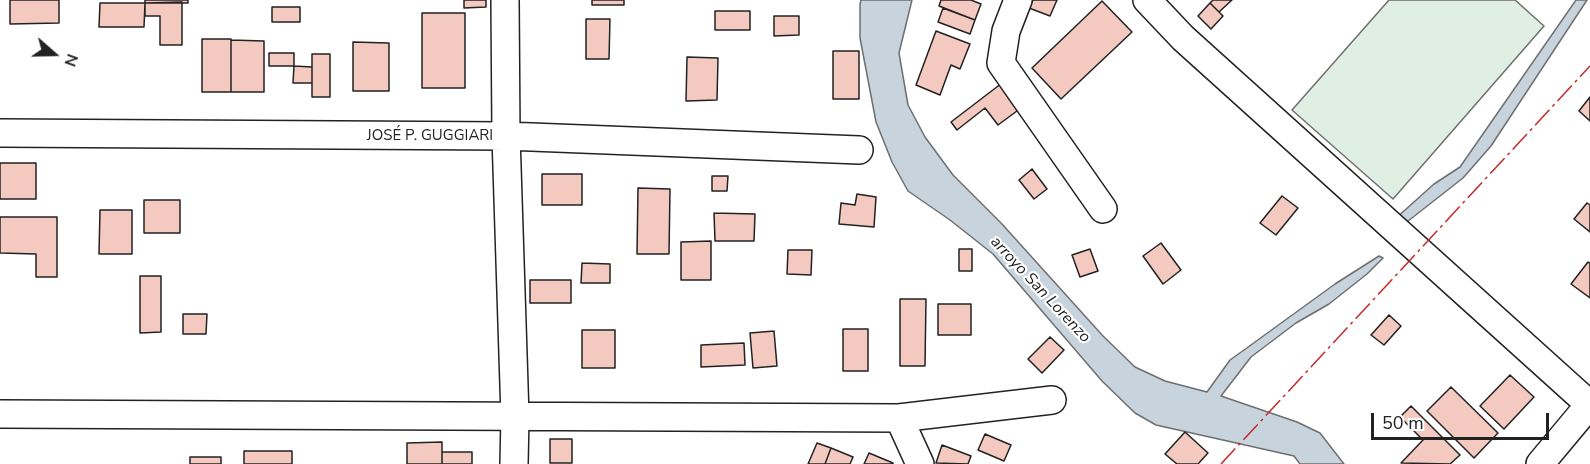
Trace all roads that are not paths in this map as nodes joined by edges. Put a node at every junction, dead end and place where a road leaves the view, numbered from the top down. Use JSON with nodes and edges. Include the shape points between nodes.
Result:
{"nodes":[{"id":1,"x":505,"y":0,"type":"edge"},
{"id":2,"x":1018,"y":0,"type":"edge"},
{"id":3,"x":1147,"y":0,"type":"edge"},
{"id":4,"x":0,"y":133,"type":"edge"},
{"id":5,"x":506,"y":136,"type":"junction"},
{"id":6,"x":860,"y":150,"type":"dead end"},
{"id":7,"x":1103,"y":208,"type":"dead end"},
{"id":8,"x":1052,"y":400,"type":"dead end"},
{"id":9,"x":1590,"y":404,"type":"edge"},
{"id":10,"x":0,"y":414,"type":"edge"},
{"id":11,"x":515,"y":417,"type":"junction"},
{"id":12,"x":899,"y":418,"type":"junction"},
{"id":13,"x":514,"y":464,"type":"edge"},
{"id":14,"x":920,"y":464,"type":"edge"},
{"id":15,"x":1540,"y":464,"type":"edge"}],
"edges":[{"from":1,"to":5,"type":"street"},
{"from":2,"to":7,"type":"street","via":[[1006,31],[1001,63]]},
{"from":3,"to":9,"type":"street","via":[[1199,52]]},
{"from":4,"to":5,"type":"street","name":"JOSÉ P. GUGGIARI"},
{"from":5,"to":6,"type":"street","name":"JOSÉ P. GUGGIARI"},
{"from":5,"to":11,"type":"street"},
{"from":8,"to":12,"type":"street"},
{"from":9,"to":15,"type":"street"},
{"from":10,"to":11,"type":"street"},
{"from":11,"to":12,"type":"street"},
{"from":11,"to":13,"type":"street"},
{"from":12,"to":14,"type":"street"}]}
